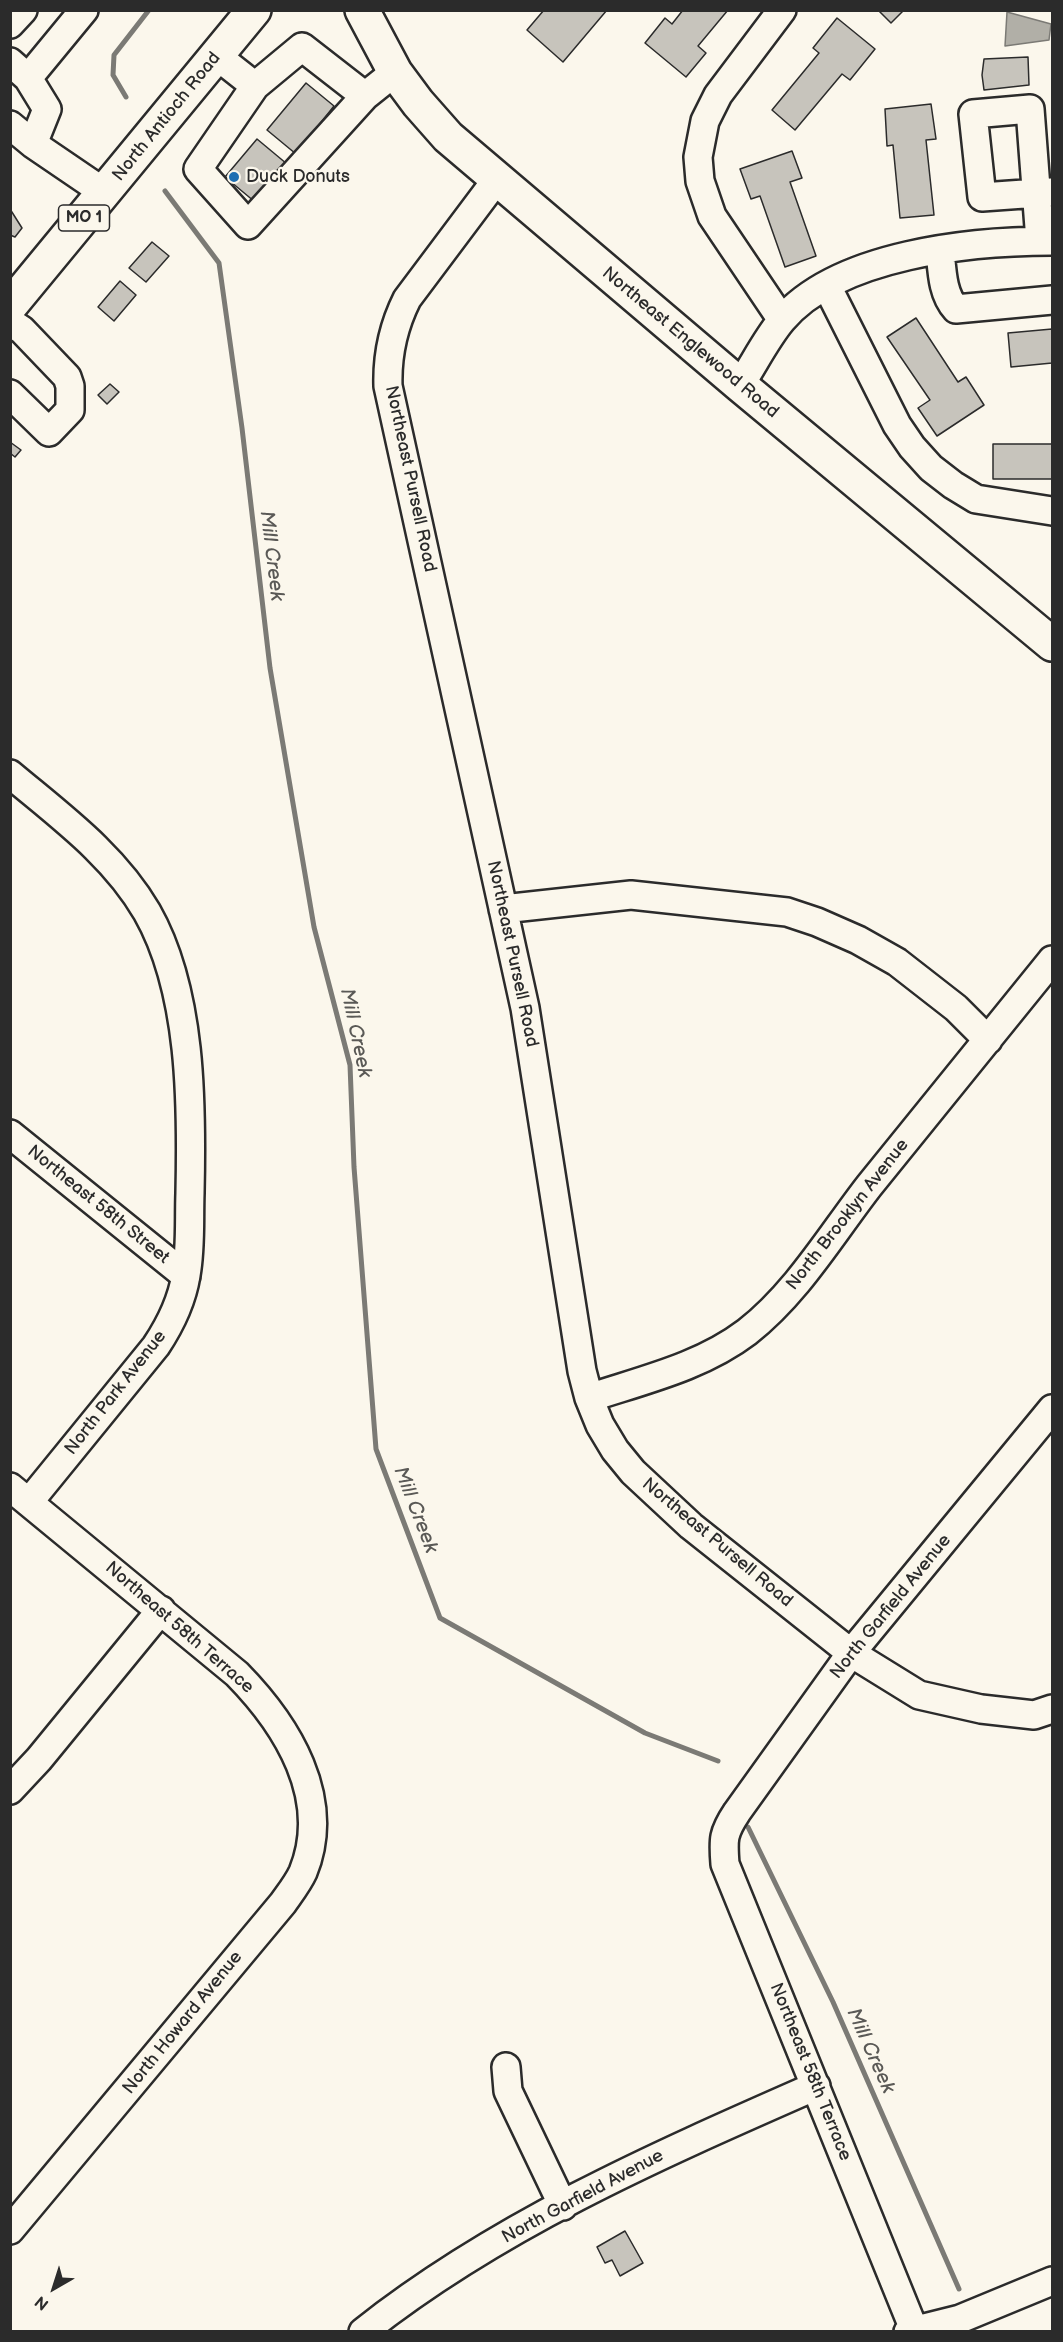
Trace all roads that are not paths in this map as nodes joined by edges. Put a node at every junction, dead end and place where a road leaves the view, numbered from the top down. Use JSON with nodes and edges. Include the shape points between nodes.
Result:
{"nodes":[{"id":1,"x":22,"y":10,"type":"edge"},
{"id":2,"x":84,"y":10,"type":"edge"},
{"id":3,"x":254,"y":10,"type":"edge"},
{"id":4,"x":362,"y":10,"type":"edge"},
{"id":5,"x":782,"y":10,"type":"edge"},
{"id":6,"x":10,"y":24,"type":"edge"},
{"id":7,"x":217,"y":56,"type":"junction"},
{"id":8,"x":19,"y":70,"type":"edge"},
{"id":9,"x":395,"y":72,"type":"junction"},
{"id":10,"x":255,"y":86,"type":"junction"},
{"id":11,"x":365,"y":96,"type":"junction"},
{"id":12,"x":10,"y":125,"type":"edge"},
{"id":13,"x":33,"y":144,"type":"junction"},
{"id":14,"x":497,"y":179,"type":"junction"},
{"id":15,"x":105,"y":193,"type":"junction"},
{"id":16,"x":1044,"y":193,"type":"edge"},
{"id":17,"x":1046,"y":241,"type":"edge"},
{"id":18,"x":940,"y":250,"type":"junction"},
{"id":19,"x":827,"y":286,"type":"junction"},
{"id":20,"x":1053,"y":300,"type":"edge"},
{"id":21,"x":10,"y":306,"type":"edge"},
{"id":22,"x":782,"y":320,"type":"junction"},
{"id":23,"x":10,"y":322,"type":"edge"},
{"id":24,"x":740,"y":386,"type":"junction"},
{"id":25,"x":10,"y":394,"type":"edge"},
{"id":26,"x":1053,"y":512,"type":"edge"},
{"id":27,"x":1053,"y":644,"type":"edge"},
{"id":28,"x":10,"y":774,"type":"edge"},
{"id":29,"x":503,"y":909,"type":"junction"},
{"id":30,"x":1053,"y":960,"type":"edge"},
{"id":31,"x":988,"y":1040,"type":"junction"},
{"id":32,"x":10,"y":1134,"type":"edge"},
{"id":33,"x":186,"y":1276,"type":"junction"},
{"id":34,"x":589,"y":1398,"type":"junction"},
{"id":35,"x":1053,"y":1409,"type":"edge"},
{"id":36,"x":20,"y":1494,"type":"edge"},
{"id":37,"x":160,"y":1610,"type":"junction"},
{"id":38,"x":851,"y":1653,"type":"junction"},
{"id":39,"x":1053,"y":1709,"type":"edge"},
{"id":40,"x":10,"y":1790,"type":"edge"},
{"id":41,"x":310,"y":1797,"type":"joint"},
{"id":42,"x":737,"y":1812,"type":"joint"},
{"id":43,"x":506,"y":2067,"type":"dead end"},
{"id":44,"x":816,"y":2086,"type":"junction"},
{"id":45,"x":563,"y":2206,"type":"junction"},
{"id":46,"x":10,"y":2230,"type":"edge"},
{"id":47,"x":1053,"y":2281,"type":"edge"},
{"id":48,"x":363,"y":2331,"type":"edge"},
{"id":49,"x":912,"y":2331,"type":"edge"}],
"edges":[{"from":1,"to":6,"type":"street"},
{"from":2,"to":8,"type":"street"},
{"from":3,"to":7,"type":"main road","name":"North Antioch Road","number":"MO 1"},
{"from":4,"to":9,"type":"main road","name":"Northeast Englewood Road"},
{"from":5,"to":22,"type":"street","via":[[718,95],[705,121],[698,157],[700,181],[712,216]]},
{"from":7,"to":10,"type":"street"},
{"from":7,"to":15,"type":"main road","name":"North Antioch Road","number":"MO 1"},
{"from":8,"to":13,"type":"street","via":[[47,109]]},
{"from":9,"to":11,"type":"street"},
{"from":9,"to":14,"type":"main road","name":"Northeast Englewood Road","via":[[448,137]]},
{"from":10,"to":11,"type":"street","via":[[302,47]]},
{"from":10,"to":11,"type":"street","via":[[198,168],[248,225]]},
{"from":12,"to":13,"type":"street"},
{"from":13,"to":15,"type":"street"},
{"from":14,"to":24,"type":"main road","name":"Northeast Englewood Road"},
{"from":14,"to":29,"type":"street","name":"Northeast Pursell Road","via":[[407,299],[390,342],[387,365],[388,386]]},
{"from":15,"to":21,"type":"main road","name":"North Antioch Road","number":"MO 1"},
{"from":16,"to":17,"type":"street"},
{"from":17,"to":18,"type":"street"},
{"from":18,"to":19,"type":"street","via":[[858,270]]},
{"from":18,"to":20,"type":"street","via":[[944,284],[956,309]]},
{"from":19,"to":22,"type":"street"},
{"from":19,"to":26,"type":"street","via":[[897,424],[931,468],[976,499]]},
{"from":22,"to":24,"type":"street"},
{"from":23,"to":25,"type":"street","via":[[67,377],[70,410],[49,432]]},
{"from":24,"to":27,"type":"main road","name":"Northeast Englewood Road"},
{"from":28,"to":33,"type":"street","name":"North Park Avenue","via":[[114,866],[147,913],[171,965],[181,1012],[192,1116]]},
{"from":29,"to":31,"type":"street","via":[[631,895],[787,912],[858,940],[897,962],[956,1008]]},
{"from":29,"to":34,"type":"street","name":"Northeast Pursell Road","via":[[525,1008]]},
{"from":30,"to":31,"type":"street","name":"North Brooklyn Avenue"},
{"from":31,"to":34,"type":"street","name":"North Brooklyn Avenue","via":[[768,1315],[701,1360]]},
{"from":32,"to":33,"type":"street","name":"Northeast 58th Street"},
{"from":33,"to":36,"type":"street","name":"North Park Avenue","via":[[170,1324],[156,1346]]},
{"from":34,"to":38,"type":"street","name":"Northeast Pursell Road","via":[[605,1433],[633,1472],[691,1526]]},
{"from":35,"to":38,"type":"street","name":"North Garfield Avenue"},
{"from":36,"to":37,"type":"street","name":"Northeast 58th Terrace"},
{"from":37,"to":40,"type":"street","via":[[39,1760]]},
{"from":37,"to":41,"type":"street","name":"Northeast 58th Terrace","via":[[237,1674],[268,1708],[282,1727],[304,1773]]},
{"from":38,"to":39,"type":"street","name":"Northeast Pursell Road","via":[[919,1695],[981,1709],[1034,1715]]},
{"from":38,"to":42,"type":"street","name":"North Garfield Avenue"},
{"from":41,"to":46,"type":"street","name":"North Howard Avenue","via":[[311,1847],[298,1882]]},
{"from":42,"to":44,"type":"street","name":"Northeast 58th Terrace","via":[[725,1829],[725,1864]]},
{"from":43,"to":45,"type":"street","via":[[508,2091]]},
{"from":44,"to":45,"type":"street","name":"North Garfield Avenue","via":[[712,2132]]},
{"from":44,"to":49,"type":"street","name":"Northeast 58th Terrace"},
{"from":45,"to":48,"type":"street","name":"North Garfield Avenue","via":[[439,2275]]},
{"from":47,"to":49,"type":"street","via":[[960,2319]]}]}
